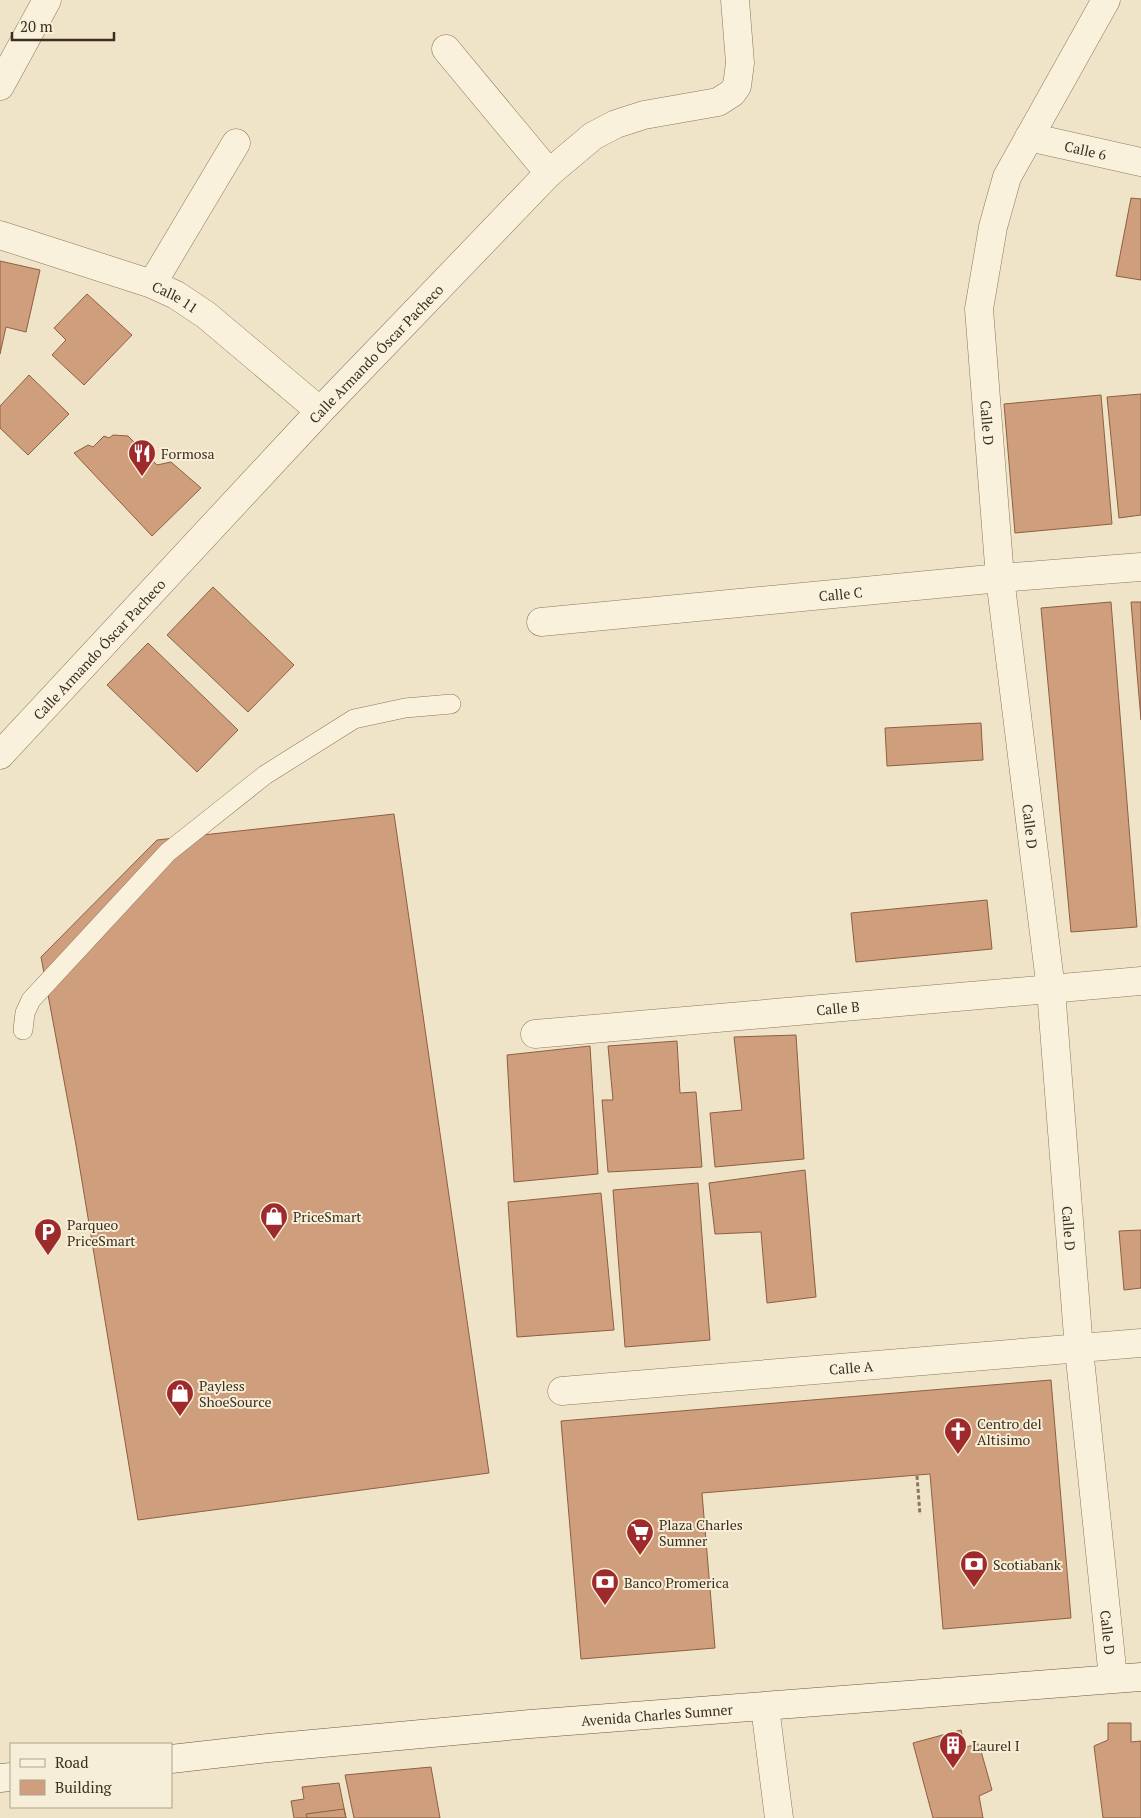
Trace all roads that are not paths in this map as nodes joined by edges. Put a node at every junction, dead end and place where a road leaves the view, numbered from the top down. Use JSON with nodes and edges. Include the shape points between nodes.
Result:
{"nodes":[{"id":1,"x":47,"y":0,"type":"edge"},
{"id":2,"x":735,"y":0,"type":"edge"},
{"id":3,"x":1106,"y":0,"type":"edge"},
{"id":4,"x":446,"y":49,"type":"dead end"},
{"id":5,"x":0,"y":86,"type":"edge"},
{"id":6,"x":1029,"y":137,"type":"junction"},
{"id":7,"x":236,"y":143,"type":"dead end"},
{"id":8,"x":1141,"y":162,"type":"edge"},
{"id":9,"x":550,"y":172,"type":"junction"},
{"id":10,"x":0,"y":235,"type":"edge"},
{"id":11,"x":152,"y":284,"type":"junction"},
{"id":12,"x":320,"y":411,"type":"junction"},
{"id":13,"x":1141,"y":567,"type":"edge"},
{"id":14,"x":1000,"y":578,"type":"junction"},
{"id":15,"x":542,"y":622,"type":"dead end"},
{"id":16,"x":451,"y":704,"type":"dead end"},
{"id":17,"x":0,"y":755,"type":"edge"},
{"id":18,"x":1141,"y":982,"type":"edge"},
{"id":19,"x":1051,"y":990,"type":"junction"},
{"id":20,"x":23,"y":1030,"type":"dead end"},
{"id":21,"x":535,"y":1034,"type":"dead end"},
{"id":22,"x":1141,"y":1343,"type":"edge"},
{"id":23,"x":1079,"y":1348,"type":"junction"},
{"id":24,"x":562,"y":1391,"type":"dead end"},
{"id":25,"x":1141,"y":1677,"type":"edge"},
{"id":26,"x":1112,"y":1678,"type":"junction"},
{"id":27,"x":766,"y":1707,"type":"junction"},
{"id":28,"x":172,"y":1759,"type":"edge"},
{"id":29,"x":780,"y":1818,"type":"edge"}],
"edges":[{"from":1,"to":5,"type":"street"},
{"from":2,"to":9,"type":"street","name":"Calle Armando Óscar Pacheco","via":[[740,63],[737,86],[732,93],[718,102],[644,115],[616,124],[593,136]]},
{"from":3,"to":6,"type":"street","name":"Calle D"},
{"from":4,"to":9,"type":"street"},
{"from":6,"to":8,"type":"street","name":"Calle 6"},
{"from":6,"to":14,"type":"street","name":"Calle D","via":[[1007,177],[993,227],[979,309]]},
{"from":7,"to":11,"type":"street"},
{"from":9,"to":12,"type":"street","name":"Calle Armando Óscar Pacheco"},
{"from":10,"to":11,"type":"street","name":"Calle 11"},
{"from":11,"to":12,"type":"street","name":"Calle 11","via":[[206,315]]},
{"from":12,"to":17,"type":"street","name":"Calle Armando Óscar Pacheco"},
{"from":13,"to":14,"type":"street","name":"Calle C"},
{"from":14,"to":15,"type":"street","name":"Calle C"},
{"from":14,"to":19,"type":"street","name":"Calle D"},
{"from":16,"to":20,"type":"lane","via":[[405,708],[354,719],[265,775],[168,852],[31,1000]]},
{"from":18,"to":19,"type":"street","name":"Calle B"},
{"from":19,"to":21,"type":"street","name":"Calle B"},
{"from":19,"to":23,"type":"street","name":"Calle D"},
{"from":22,"to":23,"type":"street","name":"Calle A"},
{"from":23,"to":24,"type":"street","name":"Calle A"},
{"from":23,"to":26,"type":"street","name":"Calle D"},
{"from":25,"to":26,"type":"street","name":"Avenida Charles Sumner"},
{"from":26,"to":27,"type":"street","name":"Avenida Charles Sumner"},
{"from":27,"to":28,"type":"street","name":"Avenida Charles Sumner","via":[[530,1724]]},
{"from":27,"to":29,"type":"street"}]}
